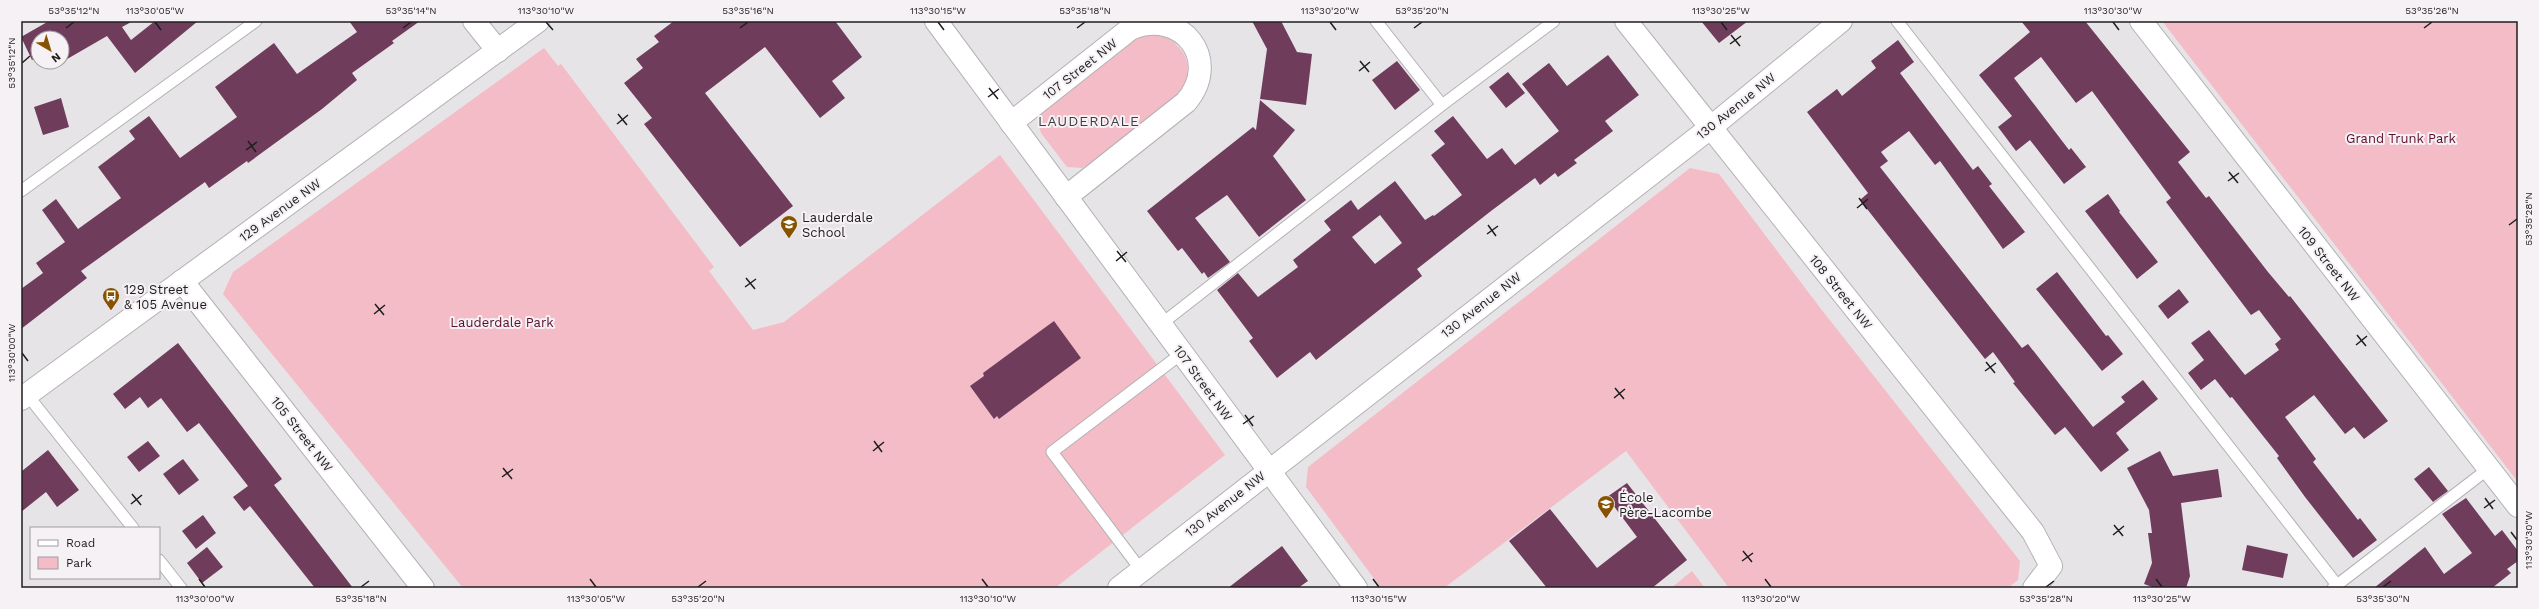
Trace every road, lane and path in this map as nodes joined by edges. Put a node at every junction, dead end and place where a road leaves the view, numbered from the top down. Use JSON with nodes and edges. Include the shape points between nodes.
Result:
{"nodes":[{"id":1,"x":256,"y":21,"type":"edge"},
{"id":2,"x":474,"y":21,"type":"edge"},
{"id":3,"x":538,"y":21,"type":"edge"},
{"id":4,"x":936,"y":21,"type":"edge"},
{"id":5,"x":1376,"y":21,"type":"edge"},
{"id":6,"x":1554,"y":21,"type":"edge"},
{"id":7,"x":1626,"y":21,"type":"edge"},
{"id":8,"x":1841,"y":21,"type":"edge"},
{"id":9,"x":1897,"y":21,"type":"edge"},
{"id":10,"x":2141,"y":21,"type":"edge"},
{"id":11,"x":498,"y":51,"type":"junction"},
{"id":12,"x":1442,"y":104,"type":"junction"},
{"id":13,"x":1011,"y":123,"type":"junction"},
{"id":14,"x":1710,"y":128,"type":"junction"},
{"id":15,"x":21,"y":192,"type":"edge"},
{"id":16,"x":1066,"y":196,"type":"junction"},
{"id":17,"x":182,"y":281,"type":"junction"},
{"id":18,"x":1160,"y":325,"type":"junction"},
{"id":19,"x":1181,"y":354,"type":"junction"},
{"id":20,"x":23,"y":393,"type":"edge"},
{"id":21,"x":2488,"y":469,"type":"junction"},
{"id":22,"x":1268,"y":470,"type":"junction"},
{"id":23,"x":2518,"y":506,"type":"edge"},
{"id":24,"x":132,"y":527,"type":"edge"},
{"id":25,"x":160,"y":561,"type":"edge"},
{"id":26,"x":1141,"y":570,"type":"junction"},
{"id":27,"x":2335,"y":586,"type":"edge"},
{"id":28,"x":181,"y":588,"type":"edge"},
{"id":29,"x":423,"y":588,"type":"edge"},
{"id":30,"x":1119,"y":588,"type":"edge"},
{"id":31,"x":1356,"y":588,"type":"edge"},
{"id":32,"x":2034,"y":588,"type":"edge"}],
"edges":[{"from":1,"to":15,"type":"lane"},
{"from":2,"to":11,"type":"street"},
{"from":3,"to":11,"type":"street","name":"129 Avenue NW"},
{"from":4,"to":13,"type":"street","name":"107 Street NW"},
{"from":5,"to":12,"type":"lane"},
{"from":6,"to":12,"type":"lane"},
{"from":7,"to":14,"type":"street","name":"108 Street NW"},
{"from":8,"to":14,"type":"street","name":"130 Avenue NW"},
{"from":9,"to":27,"type":"lane"},
{"from":10,"to":21,"type":"street","name":"109 Street NW"},
{"from":11,"to":17,"type":"street","name":"129 Avenue NW"},
{"from":12,"to":18,"type":"lane"},
{"from":13,"to":16,"type":"street","name":"107 Street NW"},
{"from":13,"to":16,"type":"street","name":"107 Street NW","via":[[1136,26],[1153,22],[1164,23],[1184,34],[1192,43],[1200,63],[1198,84],[1193,94]]},
{"from":14,"to":22,"type":"street","name":"130 Avenue NW"},
{"from":14,"to":32,"type":"street","name":"108 Street NW","via":[[2033,532],[2051,566]]},
{"from":16,"to":18,"type":"street","name":"107 Street NW"},
{"from":17,"to":20,"type":"street","name":"129 Avenue NW"},
{"from":17,"to":29,"type":"street","name":"105 Street NW"},
{"from":18,"to":19,"type":"street","name":"107 Street NW"},
{"from":19,"to":22,"type":"street","name":"107 Street NW"},
{"from":19,"to":26,"type":"lane","via":[[1052,452]]},
{"from":20,"to":24,"type":"lane"},
{"from":21,"to":23,"type":"street","name":"109 Street NW"},
{"from":21,"to":27,"type":"lane"},
{"from":22,"to":26,"type":"street","name":"130 Avenue NW"},
{"from":22,"to":31,"type":"street","name":"107 Street NW"},
{"from":25,"to":28,"type":"lane"},
{"from":26,"to":30,"type":"street","name":"130 Avenue NW"}]}
